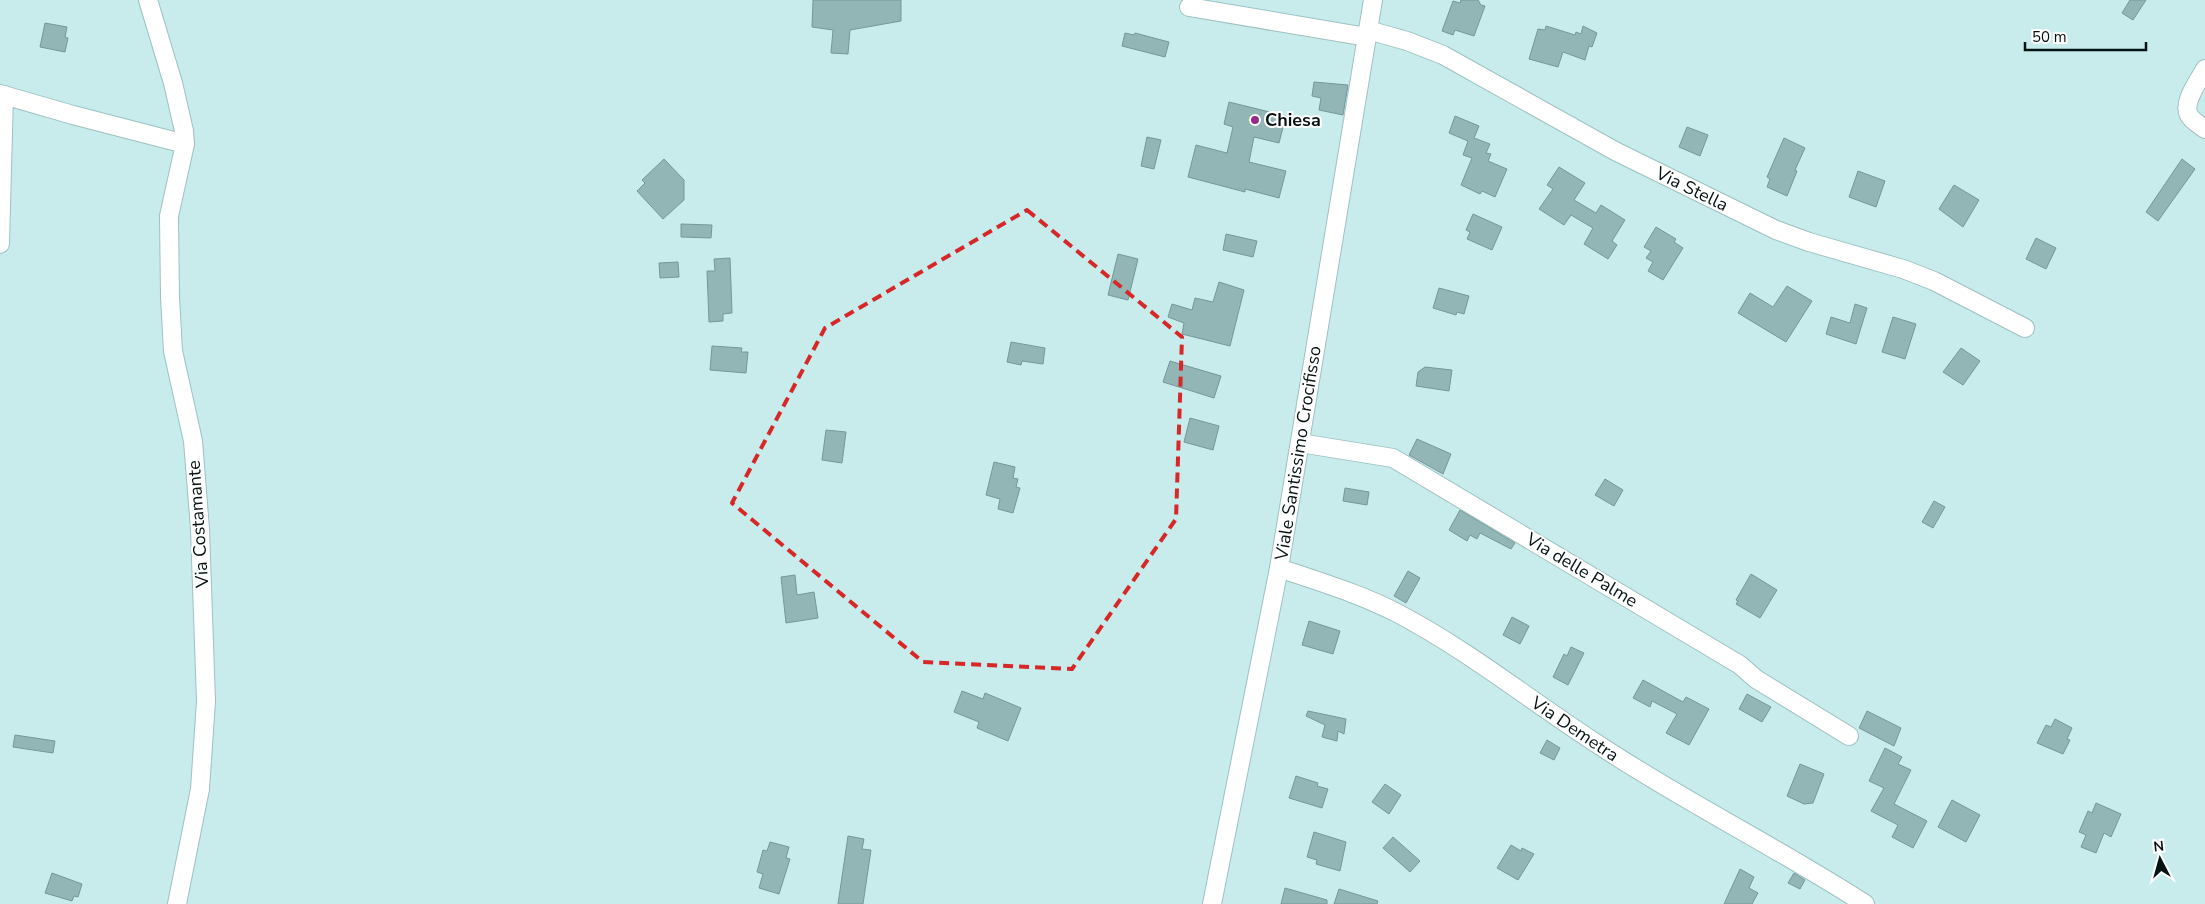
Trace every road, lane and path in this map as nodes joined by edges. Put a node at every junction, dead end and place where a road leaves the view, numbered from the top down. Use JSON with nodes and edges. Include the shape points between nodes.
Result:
{"nodes":[{"id":1,"x":148,"y":0,"type":"edge"},
{"id":2,"x":1373,"y":0,"type":"edge"},
{"id":3,"x":1190,"y":7,"type":"dead end"},
{"id":4,"x":1368,"y":33,"type":"junction"},
{"id":5,"x":2205,"y":69,"type":"edge"},
{"id":6,"x":2,"y":94,"type":"edge"},
{"id":7,"x":2205,"y":129,"type":"edge"},
{"id":8,"x":184,"y":144,"type":"junction"},
{"id":9,"x":0,"y":244,"type":"edge"},
{"id":10,"x":2025,"y":328,"type":"dead end"},
{"id":11,"x":1300,"y":443,"type":"junction"},
{"id":12,"x":1279,"y":568,"type":"junction"},
{"id":13,"x":1849,"y":736,"type":"dead end"},
{"id":14,"x":177,"y":904,"type":"edge"},
{"id":15,"x":1212,"y":904,"type":"edge"},
{"id":16,"x":1865,"y":904,"type":"edge"}],
"edges":[{"from":1,"to":8,"type":"street","name":"Via Costamante","via":[[173,83]]},
{"from":2,"to":4,"type":"street","name":"Viale Santissimo Crocifisso"},
{"from":3,"to":4,"type":"street","name":"Via Stella"},
{"from":4,"to":10,"type":"street","name":"Via Stella","via":[[1407,41],[1443,55],[1615,151],[1776,230],[1934,280]]},
{"from":4,"to":11,"type":"street","name":"Viale Santissimo Crocifisso"},
{"from":5,"to":7,"type":"street","via":[[2187,109],[2189,115]]},
{"from":6,"to":8,"type":"street"},
{"from":6,"to":9,"type":"street"},
{"from":8,"to":14,"type":"street","name":"Via Costamante","via":[[169,216],[170,297],[173,351],[192,441],[198,500],[206,701],[200,789]]},
{"from":11,"to":12,"type":"street","name":"Viale Santissimo Crocifisso"},
{"from":11,"to":13,"type":"street","name":"Via delle Palme","via":[[1393,458],[1740,665],[1756,679]]},
{"from":12,"to":15,"type":"street","name":"Viale Santissimo Crocifisso"},
{"from":12,"to":16,"type":"street","name":"Via Demetra","via":[[1339,588],[1400,614],[1605,749]]}]}
